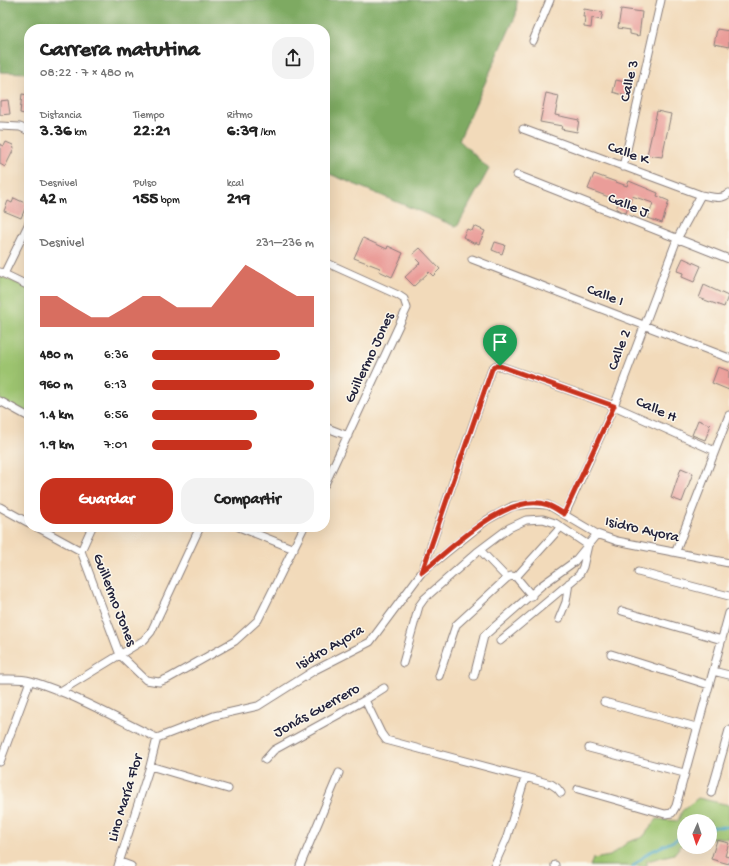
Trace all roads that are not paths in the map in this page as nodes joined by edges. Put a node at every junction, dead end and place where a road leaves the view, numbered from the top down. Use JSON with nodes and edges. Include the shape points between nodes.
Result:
{"nodes":[{"id":1,"x":550,"y":0,"type":"edge"},
{"id":2,"x":661,"y":0,"type":"edge"},
{"id":3,"x":533,"y":41,"type":"dead end"},
{"id":4,"x":0,"y":126,"type":"edge"},
{"id":5,"x":24,"y":129,"type":"edge"},
{"id":6,"x":523,"y":129,"type":"dead end"},
{"id":7,"x":623,"y":167,"type":"junction"},
{"id":8,"x":517,"y":175,"type":"dead end"},
{"id":9,"x":701,"y":194,"type":"junction"},
{"id":10,"x":728,"y":194,"type":"edge"},
{"id":11,"x":24,"y":231,"type":"edge"},
{"id":12,"x":677,"y":239,"type":"junction"},
{"id":13,"x":472,"y":259,"type":"dead end"},
{"id":14,"x":729,"y":259,"type":"edge"},
{"id":15,"x":330,"y":265,"type":"edge"},
{"id":16,"x":2,"y":273,"type":"edge"},
{"id":17,"x":24,"y":284,"type":"edge"},
{"id":18,"x":644,"y":325,"type":"junction"},
{"id":19,"x":729,"y":358,"type":"edge"},
{"id":20,"x":0,"y":402,"type":"edge"},
{"id":21,"x":614,"y":406,"type":"junction"},
{"id":22,"x":24,"y":414,"type":"edge"},
{"id":23,"x":729,"y":415,"type":"edge"},
{"id":24,"x":330,"y":428,"type":"edge"},
{"id":25,"x":348,"y":436,"type":"junction"},
{"id":26,"x":715,"y":451,"type":"junction"},
{"id":27,"x":330,"y":474,"type":"edge"},
{"id":28,"x":0,"y":507,"type":"edge"},
{"id":29,"x":564,"y":514,"type":"junction"},
{"id":30,"x":24,"y":520,"type":"edge"},
{"id":31,"x":561,"y":527,"type":"junction"},
{"id":32,"x":46,"y":532,"type":"edge"},
{"id":33,"x":90,"y":532,"type":"edge"},
{"id":34,"x":198,"y":532,"type":"edge"},
{"id":35,"x":252,"y":532,"type":"edge"},
{"id":36,"x":302,"y":532,"type":"edge"},
{"id":37,"x":597,"y":534,"type":"junction"},
{"id":38,"x":588,"y":545,"type":"junction"},
{"id":39,"x":294,"y":549,"type":"junction"},
{"id":40,"x":480,"y":550,"type":"junction"},
{"id":41,"x":81,"y":551,"type":"junction"},
{"id":42,"x":676,"y":551,"type":"junction"},
{"id":43,"x":729,"y":563,"type":"edge"},
{"id":44,"x":422,"y":572,"type":"junction"},
{"id":45,"x":638,"y":572,"type":"dead end"},
{"id":46,"x":516,"y":577,"type":"junction"},
{"id":47,"x":507,"y":578,"type":"junction"},
{"id":48,"x":569,"y":583,"type":"junction"},
{"id":49,"x":532,"y":596,"type":"junction"},
{"id":50,"x":729,"y":596,"type":"edge"},
{"id":51,"x":622,"y":611,"type":"dead end"},
{"id":52,"x":729,"y":613,"type":"edge"},
{"id":53,"x":559,"y":619,"type":"dead end"},
{"id":54,"x":722,"y":640,"type":"junction"},
{"id":55,"x":500,"y":641,"type":"dead end"},
{"id":56,"x":611,"y":654,"type":"dead end"},
{"id":57,"x":120,"y":655,"type":"junction"},
{"id":58,"x":403,"y":663,"type":"dead end"},
{"id":59,"x":713,"y":671,"type":"junction"},
{"id":60,"x":729,"y":675,"type":"edge"},
{"id":61,"x":439,"y":676,"type":"dead end"},
{"id":62,"x":474,"y":676,"type":"dead end"},
{"id":63,"x":0,"y":679,"type":"edge"},
{"id":64,"x":30,"y":680,"type":"junction"},
{"id":65,"x":709,"y":685,"type":"junction"},
{"id":66,"x":384,"y":688,"type":"dead end"},
{"id":67,"x":59,"y":692,"type":"junction"},
{"id":68,"x":365,"y":700,"type":"junction"},
{"id":69,"x":604,"y":702,"type":"dead end"},
{"id":70,"x":696,"y":727,"type":"junction"},
{"id":71,"x":729,"y":730,"type":"edge"},
{"id":72,"x":157,"y":738,"type":"junction"},
{"id":73,"x":589,"y":748,"type":"dead end"},
{"id":74,"x":265,"y":760,"type":"dead end"},
{"id":75,"x":0,"y":762,"type":"edge"},
{"id":76,"x":150,"y":766,"type":"junction"},
{"id":77,"x":339,"y":773,"type":"dead end"},
{"id":78,"x":684,"y":773,"type":"junction"},
{"id":79,"x":525,"y":778,"type":"junction"},
{"id":80,"x":228,"y":789,"type":"dead end"},
{"id":81,"x":578,"y":789,"type":"dead end"},
{"id":82,"x":711,"y":792,"type":"dead end"},
{"id":83,"x":561,"y":793,"type":"dead end"},
{"id":84,"x":119,"y":864,"type":"edge"},
{"id":85,"x":131,"y":866,"type":"edge"},
{"id":86,"x":300,"y":866,"type":"edge"},
{"id":87,"x":494,"y":866,"type":"edge"}],
"edges":[{"from":1,"to":3,"type":"street"},
{"from":2,"to":7,"type":"street","name":"Calle 3"},
{"from":4,"to":5,"type":"street"},
{"from":6,"to":7,"type":"street","name":"Calle K"},
{"from":7,"to":9,"type":"street","name":"Calle K"},
{"from":8,"to":12,"type":"street","name":"Calle J"},
{"from":9,"to":10,"type":"street","name":"Calle K","via":[[720,198]]},
{"from":9,"to":12,"type":"street","name":"Calle 2"},
{"from":11,"to":16,"type":"street"},
{"from":12,"to":14,"type":"street","name":"Calle J"},
{"from":12,"to":18,"type":"street","name":"Calle 2"},
{"from":13,"to":18,"type":"street","name":"Calle I"},
{"from":15,"to":25,"type":"street","name":"Guillermo Jones","via":[[398,295],[404,299],[407,308]]},
{"from":16,"to":17,"type":"street"},
{"from":18,"to":19,"type":"street","name":"Calle I"},
{"from":18,"to":21,"type":"street","name":"Calle 2"},
{"from":20,"to":22,"type":"street"},
{"from":21,"to":26,"type":"street","name":"Calle H"},
{"from":21,"to":29,"type":"street","name":"Calle 2"},
{"from":21,"to":44,"type":"street","name":"Calle H","via":[[495,366]]},
{"from":23,"to":26,"type":"street"},
{"from":24,"to":25,"type":"street"},
{"from":25,"to":27,"type":"street","name":"Guillermo Jones"},
{"from":26,"to":42,"type":"street"},
{"from":28,"to":30,"type":"street"},
{"from":29,"to":37,"type":"street","name":"Isidro Ayora"},
{"from":29,"to":44,"type":"street","name":"Isidro Ayora","via":[[548,505],[513,506],[487,520]]},
{"from":31,"to":38,"type":"street"},
{"from":31,"to":40,"type":"street","via":[[543,519],[526,520],[509,528]]},
{"from":31,"to":46,"type":"street"},
{"from":32,"to":41,"type":"street","name":"Guillermo Jones"},
{"from":33,"to":41,"type":"street"},
{"from":34,"to":57,"type":"street","via":[[151,632],[144,640]]},
{"from":35,"to":39,"type":"street"},
{"from":36,"to":39,"type":"street","name":"Guillermo Jones"},
{"from":37,"to":38,"type":"street"},
{"from":37,"to":42,"type":"street","name":"Isidro Ayora","via":[[617,541]]},
{"from":38,"to":48,"type":"street","via":[[581,572]]},
{"from":38,"to":49,"type":"street","via":[[574,562]]},
{"from":39,"to":57,"type":"street","name":"Guillermo Jones","via":[[258,620],[235,641],[159,682],[146,680]]},
{"from":40,"to":47,"type":"street"},
{"from":40,"to":58,"type":"street","via":[[422,602]]},
{"from":41,"to":57,"type":"street","name":"Guillermo Jones"},
{"from":42,"to":43,"type":"street","name":"Isidro Ayora"},
{"from":44,"to":72,"type":"street","name":"Isidro Ayora","via":[[370,642],[315,670],[258,706],[214,716]]},
{"from":45,"to":50,"type":"street"},
{"from":46,"to":47,"type":"street"},
{"from":46,"to":49,"type":"street"},
{"from":47,"to":61,"type":"street","via":[[456,625]]},
{"from":48,"to":53,"type":"street","via":[[566,602]]},
{"from":48,"to":55,"type":"street"},
{"from":49,"to":62,"type":"street","via":[[484,636]]},
{"from":51,"to":54,"type":"street"},
{"from":52,"to":54,"type":"street"},
{"from":54,"to":59,"type":"street"},
{"from":56,"to":65,"type":"street"},
{"from":57,"to":67,"type":"street"},
{"from":59,"to":60,"type":"street"},
{"from":59,"to":65,"type":"street"},
{"from":63,"to":64,"type":"street"},
{"from":64,"to":67,"type":"street"},
{"from":64,"to":75,"type":"street"},
{"from":65,"to":70,"type":"street"},
{"from":66,"to":68,"type":"street","name":"Jonás Guerrero"},
{"from":67,"to":72,"type":"street"},
{"from":68,"to":74,"type":"street","name":"Jonás Guerrero","via":[[274,750]]},
{"from":68,"to":79,"type":"street","via":[[386,740]]},
{"from":69,"to":70,"type":"street"},
{"from":70,"to":78,"type":"street"},
{"from":71,"to":82,"type":"street"},
{"from":72,"to":76,"type":"street","name":"Lino María Flor"},
{"from":73,"to":78,"type":"street"},
{"from":76,"to":80,"type":"street"},
{"from":76,"to":84,"type":"street","name":"Lino María Flor"},
{"from":77,"to":86,"type":"street"},
{"from":78,"to":81,"type":"street","via":[[676,806],[672,812],[665,814]]},
{"from":79,"to":83,"type":"street","via":[[554,786]]},
{"from":79,"to":87,"type":"street","via":[[507,837]]},
{"from":84,"to":85,"type":"street"}]}
